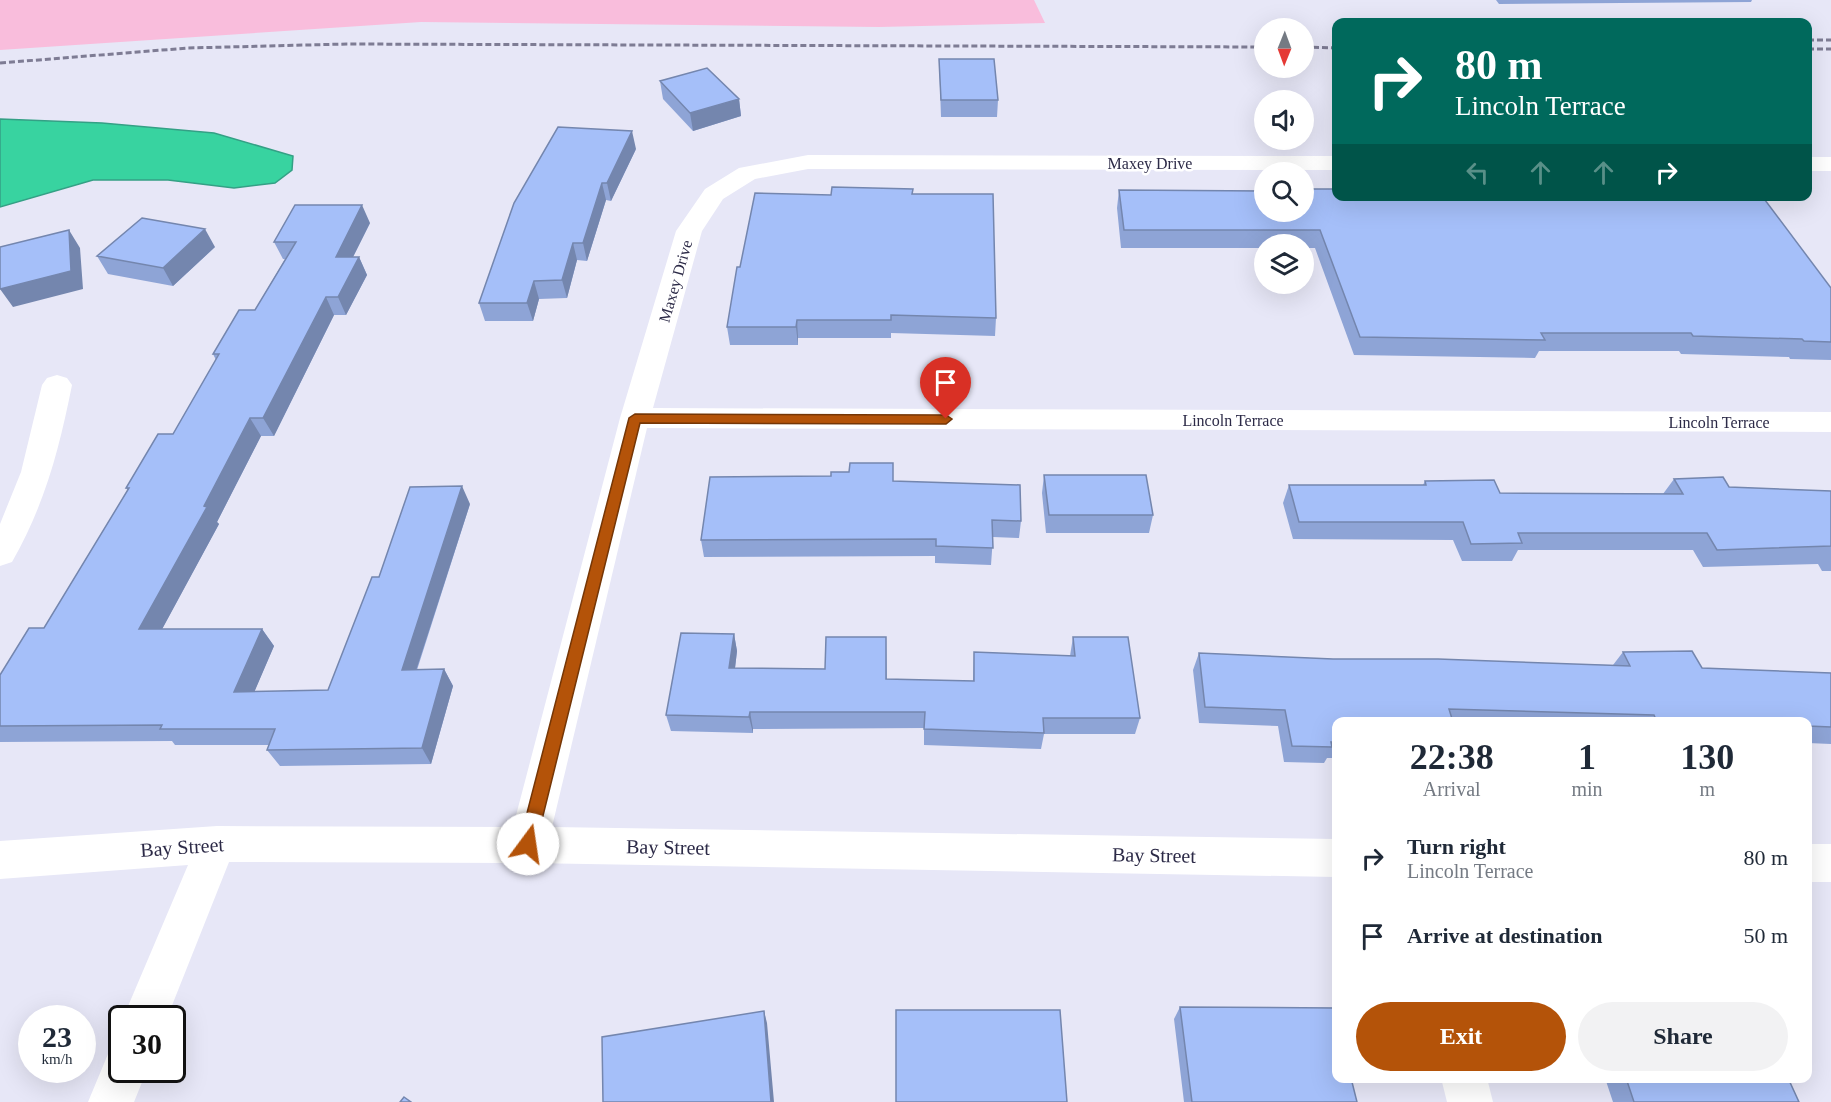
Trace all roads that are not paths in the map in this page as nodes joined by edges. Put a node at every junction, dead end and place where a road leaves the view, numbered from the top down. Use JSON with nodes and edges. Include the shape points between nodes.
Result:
{"nodes":[{"id":1,"x":1332,"y":163,"type":"edge"},
{"id":2,"x":1812,"y":164,"type":"edge"},
{"id":3,"x":1831,"y":164,"type":"edge"},
{"id":4,"x":57,"y":385,"type":"dead end"},
{"id":5,"x":635,"y":418,"type":"junction"},
{"id":6,"x":1831,"y":422,"type":"edge"},
{"id":7,"x":0,"y":553,"type":"edge"},
{"id":8,"x":217,"y":844,"type":"junction"},
{"id":9,"x":528,"y":844,"type":"junction"},
{"id":10,"x":1332,"y":858,"type":"edge"},
{"id":11,"x":0,"y":860,"type":"edge"},
{"id":12,"x":1812,"y":863,"type":"edge"},
{"id":13,"x":1831,"y":863,"type":"edge"},
{"id":14,"x":150,"y":1005,"type":"edge"},
{"id":15,"x":119,"y":1083,"type":"edge"},
{"id":16,"x":1465,"y":1083,"type":"edge"},
{"id":17,"x":111,"y":1102,"type":"edge"},
{"id":18,"x":1470,"y":1102,"type":"edge"}],
"edges":[{"from":1,"to":5,"type":"street","name":"Maxey Drive","via":[[808,162],[748,173],[714,194],[689,231]]},
{"from":2,"to":3,"type":"street"},
{"from":4,"to":7,"type":"street","via":[[43,456],[14,532]]},
{"from":5,"to":6,"type":"street","name":"Lincoln Terrace"},
{"from":5,"to":9,"type":"street","name":"Maxey Drive"},
{"from":8,"to":9,"type":"street","name":"Bay Street"},
{"from":8,"to":11,"type":"street","name":"Bay Street"},
{"from":8,"to":14,"type":"street"},
{"from":9,"to":10,"type":"street","name":"Bay Street"},
{"from":12,"to":13,"type":"street"},
{"from":15,"to":17,"type":"street"},
{"from":16,"to":18,"type":"street"}]}
